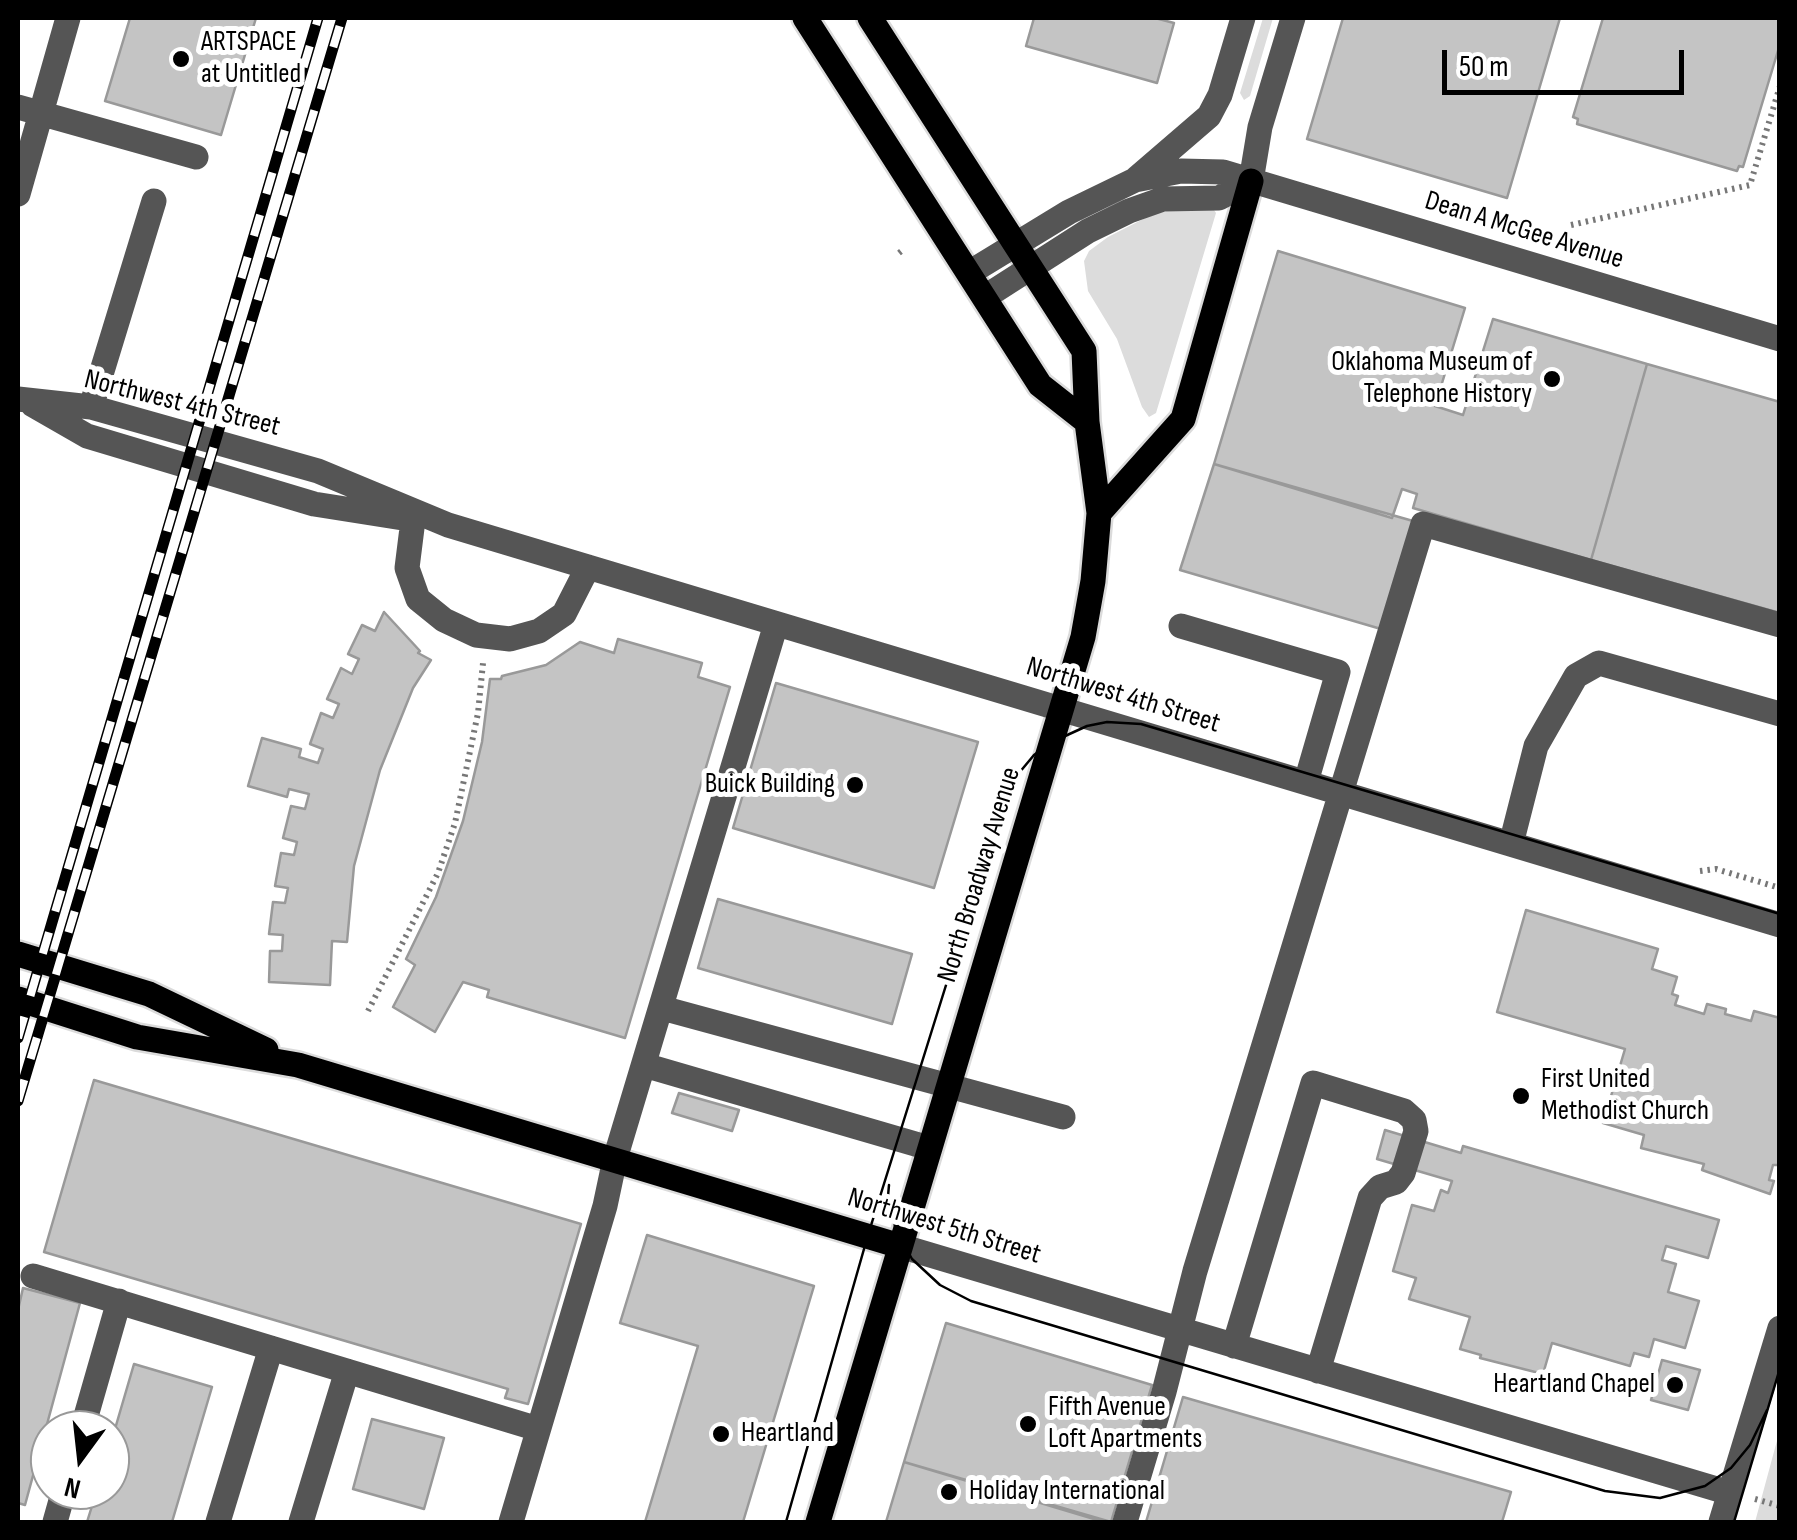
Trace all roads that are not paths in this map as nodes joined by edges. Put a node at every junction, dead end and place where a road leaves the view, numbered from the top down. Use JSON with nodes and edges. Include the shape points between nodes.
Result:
{"nodes":[{"id":1,"x":68,"y":18,"type":"edge"},
{"id":2,"x":805,"y":18,"type":"edge"},
{"id":3,"x":870,"y":18,"type":"edge"},
{"id":4,"x":1243,"y":18,"type":"edge"},
{"id":5,"x":1293,"y":18,"type":"edge"},
{"id":6,"x":29,"y":110,"type":"edge"},
{"id":7,"x":196,"y":157,"type":"dead end"},
{"id":8,"x":1135,"y":180,"type":"junction"},
{"id":9,"x":1251,"y":181,"type":"junction"},
{"id":10,"x":18,"y":194,"type":"edge"},
{"id":11,"x":154,"y":201,"type":"dead end"},
{"id":12,"x":1016,"y":244,"type":"junction"},
{"id":13,"x":1031,"y":266,"type":"junction"},
{"id":14,"x":969,"y":273,"type":"junction"},
{"id":15,"x":984,"y":297,"type":"junction"},
{"id":16,"x":1780,"y":339,"type":"edge"},
{"id":17,"x":21,"y":407,"type":"edge"},
{"id":18,"x":91,"y":407,"type":"junction"},
{"id":19,"x":1087,"y":422,"type":"junction"},
{"id":20,"x":1099,"y":513,"type":"junction"},
{"id":21,"x":413,"y":520,"type":"junction"},
{"id":22,"x":448,"y":525,"type":"junction"},
{"id":23,"x":588,"y":567,"type":"junction"},
{"id":24,"x":776,"y":624,"type":"junction"},
{"id":25,"x":1780,"y":625,"type":"edge"},
{"id":26,"x":1181,"y":626,"type":"dead end"},
{"id":27,"x":1062,"y":709,"type":"junction"},
{"id":28,"x":1780,"y":714,"type":"edge"},
{"id":29,"x":1306,"y":782,"type":"junction"},
{"id":30,"x":1343,"y":793,"type":"junction"},
{"id":31,"x":1511,"y":844,"type":"junction"},
{"id":32,"x":1780,"y":925,"type":"edge"},
{"id":33,"x":18,"y":954,"type":"edge"},
{"id":34,"x":18,"y":999,"type":"edge"},
{"id":35,"x":662,"y":1008,"type":"junction"},
{"id":36,"x":298,"y":1065,"type":"junction"},
{"id":37,"x":644,"y":1065,"type":"junction"},
{"id":38,"x":948,"y":1086,"type":"junction"},
{"id":39,"x":1064,"y":1117,"type":"dead end"},
{"id":40,"x":930,"y":1148,"type":"junction"},
{"id":41,"x":615,"y":1159,"type":"junction"},
{"id":42,"x":900,"y":1246,"type":"junction"},
{"id":43,"x":33,"y":1276,"type":"dead end"},
{"id":44,"x":119,"y":1302,"type":"junction"},
{"id":45,"x":1780,"y":1328,"type":"edge"},
{"id":46,"x":1180,"y":1330,"type":"junction"},
{"id":47,"x":1234,"y":1346,"type":"junction"},
{"id":48,"x":272,"y":1348,"type":"junction"},
{"id":49,"x":347,"y":1371,"type":"junction"},
{"id":50,"x":1318,"y":1372,"type":"junction"},
{"id":51,"x":88,"y":1410,"type":"edge"},
{"id":52,"x":538,"y":1429,"type":"junction"},
{"id":53,"x":1730,"y":1493,"type":"junction"},
{"id":54,"x":218,"y":1522,"type":"edge"},
{"id":55,"x":302,"y":1522,"type":"edge"},
{"id":56,"x":511,"y":1522,"type":"edge"},
{"id":57,"x":818,"y":1522,"type":"edge"},
{"id":58,"x":1125,"y":1522,"type":"edge"},
{"id":59,"x":1721,"y":1522,"type":"edge"}],
"edges":[{"from":1,"to":6,"type":"street"},
{"from":2,"to":14,"type":"main road"},
{"from":3,"to":12,"type":"main road","name":"North Broadway Avenue"},
{"from":4,"to":8,"type":"street","via":[[1209,116]]},
{"from":5,"to":9,"type":"street"},
{"from":6,"to":7,"type":"street"},
{"from":6,"to":10,"type":"street"},
{"from":8,"to":9,"type":"street","name":"Dean A McGee Avenue","via":[[1223,172]]},
{"from":8,"to":12,"type":"street","name":"Dean A McGee Avenue"},
{"from":9,"to":13,"type":"street","via":[[1219,198],[1164,199],[1129,211]]},
{"from":9,"to":16,"type":"street","name":"Dean A McGee Avenue"},
{"from":9,"to":20,"type":"main road","via":[[1182,419]]},
{"from":11,"to":18,"type":"street"},
{"from":12,"to":13,"type":"main road","name":"North Broadway Avenue"},
{"from":12,"to":14,"type":"street","name":"Dean A McGee Avenue"},
{"from":13,"to":15,"type":"street"},
{"from":13,"to":19,"type":"main road","name":"North Broadway Avenue","via":[[1084,351]]},
{"from":14,"to":15,"type":"main road"},
{"from":15,"to":19,"type":"main road","via":[[1040,385]]},
{"from":17,"to":18,"type":"street","name":"Northwest 4th Street"},
{"from":17,"to":21,"type":"street","name":"Northwest 4th Street","via":[[87,436],[314,504]]},
{"from":18,"to":22,"type":"street","name":"Northwest 4th Street","via":[[318,470]]},
{"from":19,"to":20,"type":"main road","name":"North Broadway Avenue"},
{"from":20,"to":27,"type":"main road","name":"North Broadway Avenue","via":[[1083,637]]},
{"from":21,"to":22,"type":"street","name":"Northwest 4th Street"},
{"from":21,"to":23,"type":"street","via":[[407,568],[418,599],[476,635],[510,639],[539,631],[564,614]]},
{"from":22,"to":23,"type":"street","name":"Northwest 4th Street"},
{"from":23,"to":24,"type":"street","name":"Northwest 4th Street"},
{"from":24,"to":27,"type":"street","name":"Northwest 4th Street"},
{"from":24,"to":35,"type":"street"},
{"from":25,"to":30,"type":"street","via":[[1423,524]]},
{"from":26,"to":29,"type":"street","via":[[1338,672]]},
{"from":27,"to":29,"type":"street","name":"Northwest 4th Street"},
{"from":27,"to":38,"type":"main road","name":"North Broadway Avenue"},
{"from":28,"to":31,"type":"street","via":[[1599,663],[1576,676],[1536,746]]},
{"from":29,"to":30,"type":"street","name":"Northwest 4th Street"},
{"from":30,"to":31,"type":"street","name":"Northwest 4th Street"},
{"from":30,"to":46,"type":"street"},
{"from":31,"to":32,"type":"street","name":"Northwest 4th Street"},
{"from":33,"to":36,"type":"main road","via":[[149,994]]},
{"from":34,"to":36,"type":"main road","name":"Northwest 5th Street","via":[[138,1037]]},
{"from":35,"to":37,"type":"street"},
{"from":35,"to":38,"type":"street"},
{"from":36,"to":41,"type":"main road","name":"Northwest 5th Street"},
{"from":37,"to":40,"type":"street"},
{"from":37,"to":41,"type":"street"},
{"from":38,"to":39,"type":"street"},
{"from":38,"to":40,"type":"main road","name":"North Broadway Avenue"},
{"from":40,"to":42,"type":"main road","name":"North Broadway Avenue"},
{"from":41,"to":42,"type":"main road","name":"Northwest 5th Street"},
{"from":41,"to":52,"type":"street"},
{"from":42,"to":46,"type":"street","name":"Northwest 5th Street"},
{"from":42,"to":57,"type":"main road","name":"North Broadway Avenue"},
{"from":43,"to":44,"type":"street"},
{"from":44,"to":48,"type":"street"},
{"from":44,"to":51,"type":"street"},
{"from":45,"to":53,"type":"street"},
{"from":46,"to":47,"type":"street","name":"Northwest 5th Street"},
{"from":46,"to":58,"type":"street"},
{"from":47,"to":50,"type":"street","name":"Northwest 5th Street"},
{"from":47,"to":50,"type":"street","via":[[1313,1083],[1404,1111],[1416,1131],[1403,1173],[1370,1198]]},
{"from":48,"to":49,"type":"street"},
{"from":48,"to":54,"type":"street"},
{"from":49,"to":52,"type":"street"},
{"from":49,"to":55,"type":"street"},
{"from":50,"to":53,"type":"street","name":"Northwest 5th Street"},
{"from":52,"to":56,"type":"street"},
{"from":53,"to":59,"type":"street"}]}
